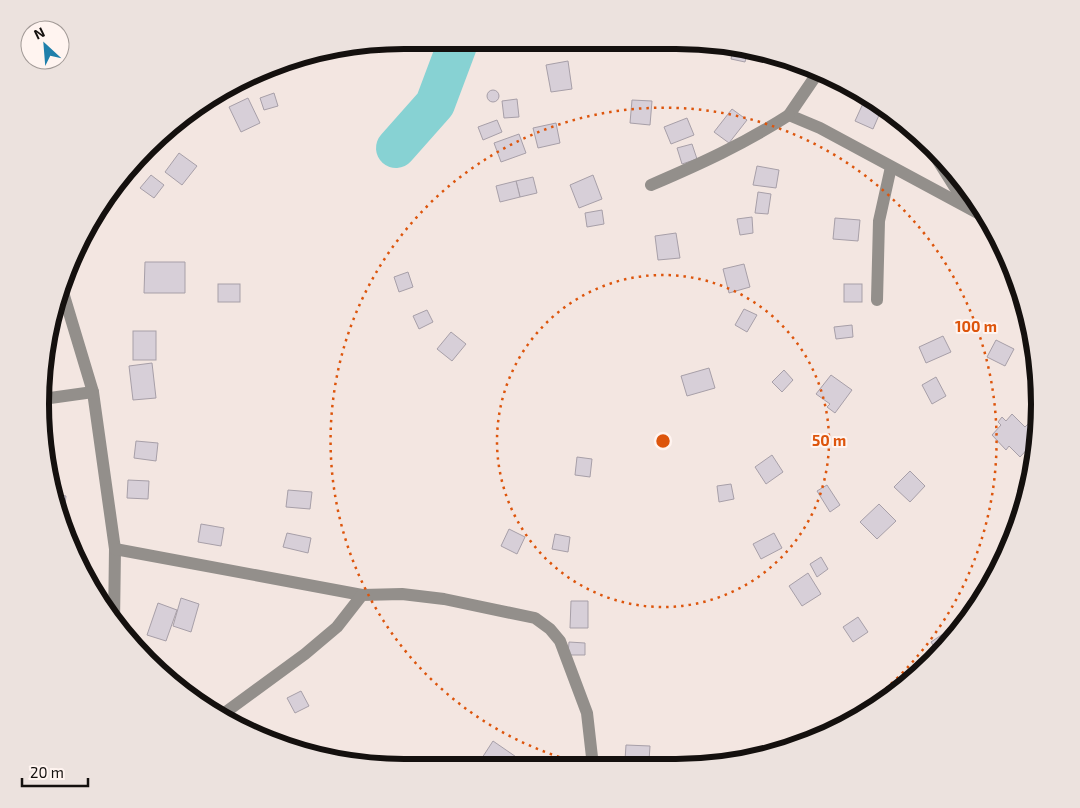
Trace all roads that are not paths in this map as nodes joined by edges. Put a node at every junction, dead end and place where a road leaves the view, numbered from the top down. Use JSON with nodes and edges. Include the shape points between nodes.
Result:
{"nodes":[{"id":1,"x":815,"y":77,"type":"edge"},
{"id":2,"x":789,"y":115,"type":"junction"},
{"id":3,"x":891,"y":167,"type":"junction"},
{"id":4,"x":947,"y":174,"type":"edge"},
{"id":5,"x":652,"y":185,"type":"dead end"},
{"id":6,"x":968,"y":207,"type":"junction"},
{"id":7,"x":973,"y":210,"type":"edge"},
{"id":8,"x":65,"y":299,"type":"edge"},
{"id":9,"x":877,"y":300,"type":"dead end"},
{"id":10,"x":93,"y":392,"type":"junction"},
{"id":11,"x":49,"y":398,"type":"edge"},
{"id":12,"x":115,"y":549,"type":"junction"},
{"id":13,"x":362,"y":595,"type":"junction"},
{"id":14,"x":114,"y":609,"type":"edge"},
{"id":15,"x":226,"y":712,"type":"edge"},
{"id":16,"x":592,"y":759,"type":"edge"}],
"edges":[{"from":1,"to":2,"type":"street"},
{"from":2,"to":3,"type":"street"},
{"from":2,"to":5,"type":"street","via":[[746,142]]},
{"from":3,"to":6,"type":"street"},
{"from":3,"to":9,"type":"street","via":[[880,221]]},
{"from":4,"to":6,"type":"street"},
{"from":6,"to":7,"type":"street"},
{"from":8,"to":10,"type":"street"},
{"from":10,"to":11,"type":"street"},
{"from":10,"to":12,"type":"street"},
{"from":12,"to":13,"type":"street"},
{"from":12,"to":14,"type":"street"},
{"from":13,"to":15,"type":"street","via":[[337,627]]},
{"from":13,"to":16,"type":"street","via":[[402,594],[444,599],[535,618],[560,641],[587,713]]}]}
